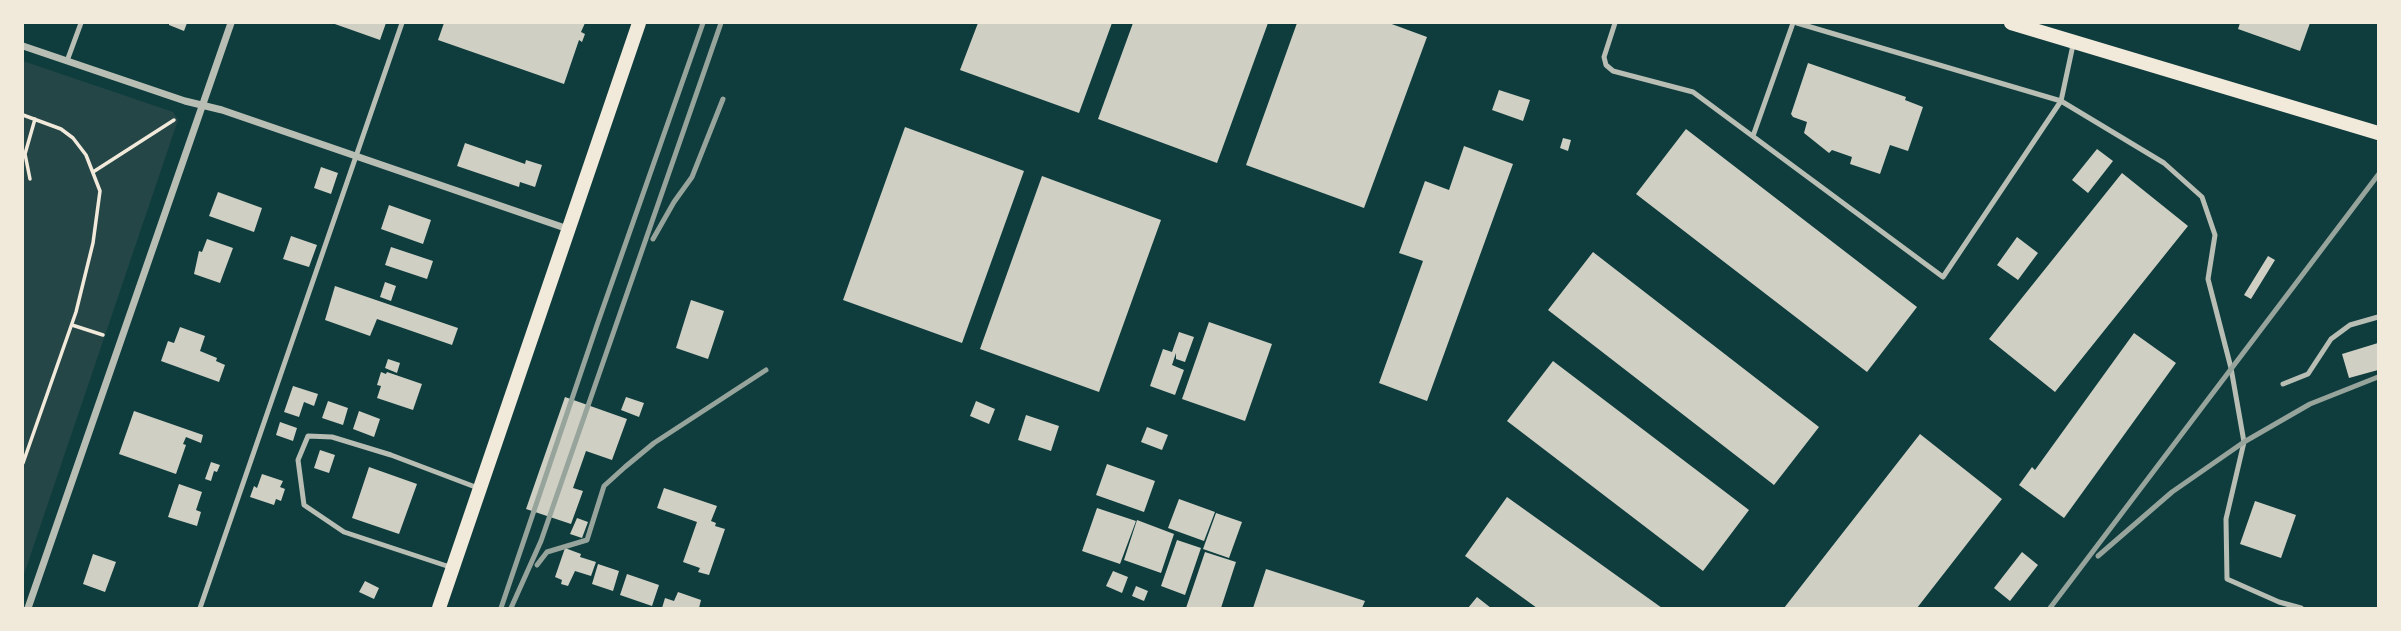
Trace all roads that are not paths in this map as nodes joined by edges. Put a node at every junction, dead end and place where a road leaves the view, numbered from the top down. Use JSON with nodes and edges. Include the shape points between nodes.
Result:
{"nodes":[{"id":1,"x":81,"y":23,"type":"edge"},
{"id":2,"x":231,"y":23,"type":"edge"},
{"id":3,"x":401,"y":23,"type":"edge"},
{"id":4,"x":639,"y":23,"type":"edge"},
{"id":5,"x":1615,"y":23,"type":"edge"},
{"id":6,"x":1795,"y":23,"type":"edge"},
{"id":7,"x":2011,"y":23,"type":"edge"},
{"id":8,"x":2074,"y":42,"type":"junction"},
{"id":9,"x":23,"y":46,"type":"edge"},
{"id":10,"x":67,"y":61,"type":"junction"},
{"id":11,"x":2062,"y":101,"type":"junction"},
{"id":12,"x":202,"y":105,"type":"junction"},
{"id":13,"x":2378,"y":133,"type":"edge"},
{"id":14,"x":1753,"y":136,"type":"junction"},
{"id":15,"x":356,"y":156,"type":"junction"},
{"id":16,"x":569,"y":229,"type":"junction"},
{"id":17,"x":2378,"y":317,"type":"edge"},
{"id":18,"x":2283,"y":384,"type":"dead end"},
{"id":19,"x":480,"y":488,"type":"junction"},
{"id":20,"x":453,"y":569,"type":"junction"},
{"id":21,"x":2273,"y":599,"type":"junction"},
{"id":22,"x":28,"y":608,"type":"edge"},
{"id":23,"x":200,"y":608,"type":"edge"},
{"id":24,"x":439,"y":608,"type":"edge"},
{"id":25,"x":2269,"y":608,"type":"edge"},
{"id":26,"x":2301,"y":608,"type":"edge"}],
"edges":[{"from":1,"to":10,"type":"lane"},
{"from":2,"to":12,"type":"street"},
{"from":3,"to":15,"type":"lane"},
{"from":4,"to":16,"type":"main road"},
{"from":5,"to":14,"type":"lane","via":[[1604,57],[1613,71],[1693,92]]},
{"from":6,"to":11,"type":"lane"},
{"from":6,"to":14,"type":"lane"},
{"from":7,"to":8,"type":"main road"},
{"from":8,"to":11,"type":"lane"},
{"from":8,"to":13,"type":"main road"},
{"from":9,"to":10,"type":"street"},
{"from":10,"to":12,"type":"street"},
{"from":11,"to":14,"type":"lane","via":[[1943,277]]},
{"from":11,"to":21,"type":"lane","via":[[2164,163],[2203,197],[2215,235],[2208,279],[2244,442],[2226,519],[2227,579]]},
{"from":12,"to":15,"type":"street"},
{"from":12,"to":22,"type":"street"},
{"from":15,"to":16,"type":"street"},
{"from":15,"to":23,"type":"lane"},
{"from":16,"to":19,"type":"main road"},
{"from":17,"to":18,"type":"lane","via":[[2350,325],[2331,339],[2308,374]]},
{"from":19,"to":20,"type":"main road"},
{"from":19,"to":20,"type":"lane","via":[[332,437],[308,436],[298,460],[304,505],[344,533]]},
{"from":20,"to":24,"type":"main road"},
{"from":21,"to":25,"type":"lane"},
{"from":21,"to":26,"type":"lane"}]}
